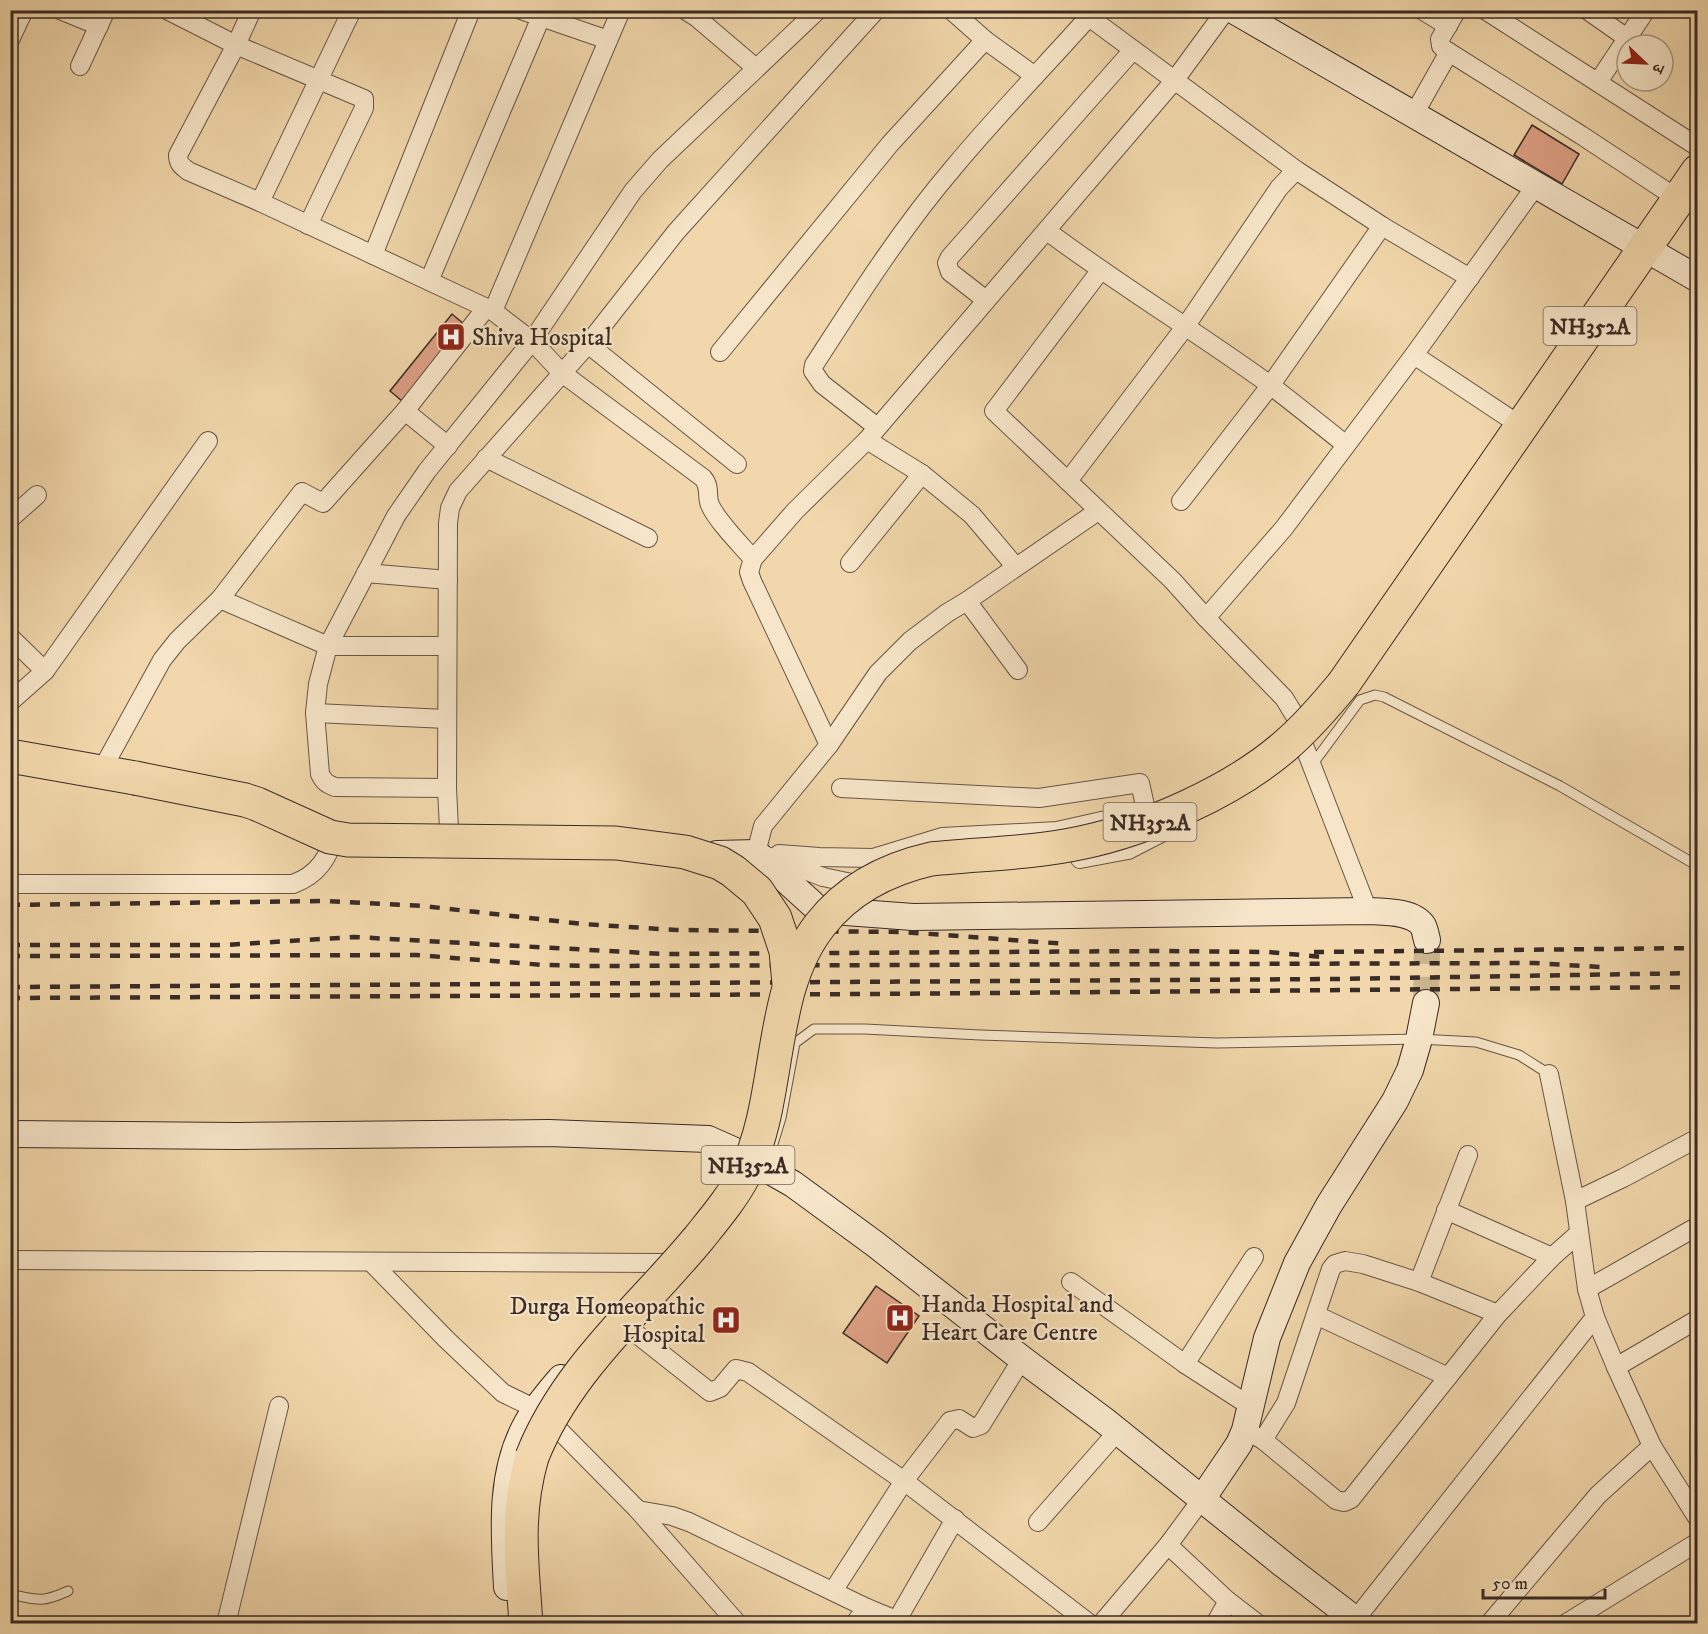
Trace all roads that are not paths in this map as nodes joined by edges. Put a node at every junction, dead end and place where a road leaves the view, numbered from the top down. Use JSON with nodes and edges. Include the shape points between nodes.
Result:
{"nodes":[{"id":1,"x":24,"y":10,"type":"edge"},
{"id":2,"x":60,"y":10,"type":"edge"},
{"id":3,"x":252,"y":10,"type":"edge"},
{"id":4,"x":352,"y":10,"type":"edge"},
{"id":5,"x":471,"y":10,"type":"edge"},
{"id":6,"x":521,"y":10,"type":"edge"},
{"id":7,"x":621,"y":10,"type":"edge"},
{"id":8,"x":685,"y":10,"type":"edge"},
{"id":9,"x":818,"y":10,"type":"edge"},
{"id":10,"x":876,"y":10,"type":"edge"},
{"id":11,"x":951,"y":10,"type":"edge"},
{"id":12,"x":1226,"y":10,"type":"edge"},
{"id":13,"x":1233,"y":10,"type":"edge"},
{"id":14,"x":1422,"y":10,"type":"edge"},
{"id":15,"x":1485,"y":10,"type":"edge"},
{"id":16,"x":1587,"y":10,"type":"edge"},
{"id":17,"x":1646,"y":10,"type":"edge"},
{"id":18,"x":173,"y":12,"type":"edge"},
{"id":19,"x":543,"y":14,"type":"edge"},
{"id":20,"x":1092,"y":14,"type":"edge"},
{"id":21,"x":103,"y":18,"type":"edge"},
{"id":22,"x":1453,"y":18,"type":"edge"},
{"id":23,"x":1620,"y":33,"type":"edge"},
{"id":24,"x":1630,"y":33,"type":"edge"},
{"id":25,"x":10,"y":40,"type":"edge"},
{"id":26,"x":608,"y":40,"type":"junction"},
{"id":27,"x":985,"y":40,"type":"junction"},
{"id":28,"x":236,"y":45,"type":"junction"},
{"id":29,"x":1133,"y":50,"type":"junction"},
{"id":30,"x":1449,"y":52,"type":"junction"},
{"id":31,"x":1615,"y":56,"type":"edge"},
{"id":32,"x":80,"y":66,"type":"dead end"},
{"id":33,"x":756,"y":68,"type":"junction"},
{"id":34,"x":1035,"y":76,"type":"junction"},
{"id":35,"x":318,"y":80,"type":"junction"},
{"id":36,"x":1174,"y":81,"type":"junction"},
{"id":37,"x":1598,"y":82,"type":"junction"},
{"id":38,"x":1414,"y":114,"type":"junction"},
{"id":39,"x":1698,"y":147,"type":"edge"},
{"id":40,"x":1296,"y":170,"type":"junction"},
{"id":41,"x":1698,"y":171,"type":"edge"},
{"id":42,"x":1537,"y":184,"type":"junction"},
{"id":43,"x":1678,"y":199,"type":"junction"},
{"id":44,"x":260,"y":202,"type":"junction"},
{"id":45,"x":308,"y":225,"type":"junction"},
{"id":46,"x":1382,"y":226,"type":"junction"},
{"id":47,"x":1047,"y":231,"type":"junction"},
{"id":48,"x":1644,"y":248,"type":"junction"},
{"id":49,"x":373,"y":255,"type":"junction"},
{"id":50,"x":1100,"y":271,"type":"junction"},
{"id":51,"x":1470,"y":278,"type":"junction"},
{"id":52,"x":1698,"y":279,"type":"edge"},
{"id":53,"x":429,"y":282,"type":"junction"},
{"id":54,"x":986,"y":300,"type":"junction"},
{"id":55,"x":490,"y":310,"type":"junction"},
{"id":56,"x":1185,"y":327,"type":"junction"},
{"id":57,"x":532,"y":342,"type":"junction"},
{"id":58,"x":588,"y":344,"type":"junction"},
{"id":59,"x":720,"y":352,"type":"dead end"},
{"id":60,"x":1414,"y":355,"type":"junction"},
{"id":61,"x":562,"y":374,"type":"junction"},
{"id":62,"x":1270,"y":386,"type":"junction"},
{"id":63,"x":405,"y":411,"type":"junction"},
{"id":64,"x":1521,"y":426,"type":"junction"},
{"id":65,"x":872,"y":433,"type":"junction"},
{"id":66,"x":208,"y":441,"type":"dead end"},
{"id":67,"x":1346,"y":445,"type":"junction"},
{"id":68,"x":448,"y":446,"type":"junction"},
{"id":69,"x":486,"y":458,"type":"junction"},
{"id":70,"x":737,"y":464,"type":"dead end"},
{"id":71,"x":922,"y":474,"type":"junction"},
{"id":72,"x":1068,"y":481,"type":"junction"},
{"id":73,"x":38,"y":495,"type":"dead end"},
{"id":74,"x":1181,"y":501,"type":"dead end"},
{"id":75,"x":1098,"y":511,"type":"junction"},
{"id":76,"x":10,"y":519,"type":"edge"},
{"id":77,"x":648,"y":538,"type":"dead end"},
{"id":78,"x":753,"y":559,"type":"junction"},
{"id":79,"x":850,"y":563,"type":"dead end"},
{"id":80,"x":1016,"y":566,"type":"junction"},
{"id":81,"x":366,"y":573,"type":"junction"},
{"id":82,"x":448,"y":580,"type":"junction"},
{"id":83,"x":220,"y":599,"type":"junction"},
{"id":84,"x":967,"y":600,"type":"junction"},
{"id":85,"x":1206,"y":618,"type":"junction"},
{"id":86,"x":10,"y":637,"type":"edge"},
{"id":87,"x":328,"y":646,"type":"junction"},
{"id":88,"x":447,"y":646,"type":"junction"},
{"id":89,"x":1018,"y":670,"type":"dead end"},
{"id":90,"x":45,"y":671,"type":"junction"},
{"id":91,"x":10,"y":702,"type":"edge"},
{"id":92,"x":315,"y":713,"type":"junction"},
{"id":93,"x":1295,"y":716,"type":"junction"},
{"id":94,"x":447,"y":719,"type":"junction"},
{"id":95,"x":829,"y":745,"type":"junction"},
{"id":96,"x":10,"y":756,"type":"edge"},
{"id":97,"x":1308,"y":756,"type":"junction"},
{"id":98,"x":105,"y":764,"type":"junction"},
{"id":99,"x":447,"y":788,"type":"junction"},
{"id":100,"x":841,"y":788,"type":"dead end"},
{"id":101,"x":1146,"y":810,"type":"junction"},
{"id":102,"x":449,"y":829,"type":"junction"},
{"id":103,"x":334,"y":840,"type":"junction"},
{"id":104,"x":756,"y":853,"type":"junction"},
{"id":105,"x":717,"y":854,"type":"junction"},
{"id":106,"x":1698,"y":866,"type":"edge"},
{"id":107,"x":10,"y":884,"type":"edge"},
{"id":108,"x":1368,"y":911,"type":"junction"},
{"id":109,"x":1427,"y":940,"type":"tunnel mouth"},
{"id":110,"x":788,"y":995,"type":"junction"},
{"id":111,"x":1426,"y":1003,"type":"tunnel mouth"},
{"id":112,"x":1419,"y":1039,"type":"junction"},
{"id":113,"x":1549,"y":1074,"type":"joint"},
{"id":114,"x":10,"y":1134,"type":"edge"},
{"id":115,"x":1698,"y":1138,"type":"edge"},
{"id":116,"x":735,"y":1151,"type":"junction"},
{"id":117,"x":1468,"y":1155,"type":"dead end"},
{"id":118,"x":764,"y":1167,"type":"junction"},
{"id":119,"x":1575,"y":1201,"type":"junction"},
{"id":120,"x":1446,"y":1210,"type":"junction"},
{"id":121,"x":1698,"y":1226,"type":"edge"},
{"id":122,"x":1578,"y":1234,"type":"junction"},
{"id":123,"x":1254,"y":1257,"type":"dead end"},
{"id":124,"x":1552,"y":1257,"type":"junction"},
{"id":125,"x":10,"y":1260,"type":"edge"},
{"id":126,"x":371,"y":1262,"type":"junction"},
{"id":127,"x":664,"y":1263,"type":"junction"},
{"id":128,"x":1071,"y":1282,"type":"dead end"},
{"id":129,"x":1419,"y":1282,"type":"junction"},
{"id":130,"x":1587,"y":1289,"type":"junction"},
{"id":131,"x":1498,"y":1314,"type":"junction"},
{"id":132,"x":1316,"y":1315,"type":"junction"},
{"id":133,"x":1595,"y":1317,"type":"junction"},
{"id":134,"x":1698,"y":1319,"type":"edge"},
{"id":135,"x":634,"y":1332,"type":"junction"},
{"id":136,"x":1022,"y":1359,"type":"junction"},
{"id":137,"x":1185,"y":1364,"type":"junction"},
{"id":138,"x":1616,"y":1367,"type":"junction"},
{"id":139,"x":1448,"y":1377,"type":"junction"},
{"id":140,"x":279,"y":1406,"type":"dead end"},
{"id":141,"x":536,"y":1409,"type":"junction"},
{"id":142,"x":1252,"y":1425,"type":"junction"},
{"id":143,"x":558,"y":1429,"type":"junction"},
{"id":144,"x":1118,"y":1431,"type":"junction"},
{"id":145,"x":1652,"y":1446,"type":"junction"},
{"id":146,"x":904,"y":1481,"type":"junction"},
{"id":147,"x":1202,"y":1500,"type":"junction"},
{"id":148,"x":638,"y":1510,"type":"junction"},
{"id":149,"x":955,"y":1519,"type":"junction"},
{"id":150,"x":1698,"y":1519,"type":"edge"},
{"id":151,"x":1038,"y":1522,"type":"dead end"},
{"id":152,"x":1698,"y":1542,"type":"edge"},
{"id":153,"x":1168,"y":1545,"type":"junction"},
{"id":154,"x":68,"y":1591,"type":"dead end"},
{"id":155,"x":833,"y":1592,"type":"junction"},
{"id":156,"x":10,"y":1594,"type":"edge"},
{"id":157,"x":1228,"y":1601,"type":"junction"},
{"id":158,"x":867,"y":1608,"type":"junction"},
{"id":159,"x":901,"y":1622,"type":"edge"},
{"id":160,"x":1358,"y":1622,"type":"edge"},
{"id":161,"x":226,"y":1623,"type":"edge"},
{"id":162,"x":510,"y":1623,"type":"edge"},
{"id":163,"x":526,"y":1623,"type":"edge"},
{"id":164,"x":540,"y":1623,"type":"edge"},
{"id":165,"x":738,"y":1623,"type":"edge"},
{"id":166,"x":855,"y":1623,"type":"edge"},
{"id":167,"x":1090,"y":1623,"type":"edge"},
{"id":168,"x":1101,"y":1623,"type":"edge"},
{"id":169,"x":1215,"y":1623,"type":"edge"},
{"id":170,"x":1258,"y":1623,"type":"edge"},
{"id":171,"x":1489,"y":1623,"type":"edge"},
{"id":172,"x":1565,"y":1623,"type":"edge"}],
"edges":[{"from":1,"to":25,"type":"street"},
{"from":2,"to":21,"type":"street"},
{"from":3,"to":28,"type":"street"},
{"from":4,"to":35,"type":"street"},
{"from":5,"to":49,"type":"street"},
{"from":6,"to":19,"type":"street"},
{"from":7,"to":26,"type":"street"},
{"from":8,"to":33,"type":"street"},
{"from":9,"to":33,"type":"street"},
{"from":10,"to":58,"type":"street","via":[[676,232]]},
{"from":11,"to":27,"type":"street"},
{"from":12,"to":36,"type":"street"},
{"from":13,"to":38,"type":"street"},
{"from":14,"to":22,"type":"street"},
{"from":15,"to":37,"type":"street"},
{"from":16,"to":23,"type":"street"},
{"from":17,"to":24,"type":"street"},
{"from":18,"to":28,"type":"street"},
{"from":19,"to":26,"type":"street"},
{"from":19,"to":53,"type":"street"},
{"from":20,"to":29,"type":"street"},
{"from":20,"to":34,"type":"street"},
{"from":21,"to":32,"type":"street"},
{"from":22,"to":30,"type":"street","via":[[1440,43]]},
{"from":26,"to":55,"type":"street"},
{"from":27,"to":34,"type":"street"},
{"from":27,"to":59,"type":"street","via":[[890,144]]},
{"from":28,"to":35,"type":"street"},
{"from":28,"to":44,"type":"street","via":[[178,161],[188,171]]},
{"from":29,"to":36,"type":"street"},
{"from":29,"to":54,"type":"street","via":[[947,263],[950,272]]},
{"from":30,"to":38,"type":"street"},
{"from":30,"to":43,"type":"street"},
{"from":31,"to":37,"type":"street"},
{"from":33,"to":57,"type":"street","via":[[633,191]]},
{"from":34,"to":65,"type":"street","via":[[912,219],[814,364],[813,372],[822,384]]},
{"from":35,"to":44,"type":"street"},
{"from":35,"to":45,"type":"street","via":[[360,96],[365,102]]},
{"from":36,"to":40,"type":"street"},
{"from":36,"to":47,"type":"street"},
{"from":37,"to":39,"type":"street"},
{"from":38,"to":42,"type":"street"},
{"from":40,"to":46,"type":"street"},
{"from":40,"to":56,"type":"street","via":[[1279,188]]},
{"from":41,"to":43,"type":"highway","number":"NH352A"},
{"from":42,"to":48,"type":"street"},
{"from":42,"to":51,"type":"street"},
{"from":43,"to":48,"type":"highway","number":"NH352A"},
{"from":44,"to":45,"type":"street"},
{"from":45,"to":49,"type":"street"},
{"from":46,"to":51,"type":"street"},
{"from":46,"to":62,"type":"street"},
{"from":47,"to":50,"type":"street"},
{"from":47,"to":54,"type":"street"},
{"from":48,"to":52,"type":"street"},
{"from":48,"to":64,"type":"highway","number":"NH352A"},
{"from":49,"to":53,"type":"street"},
{"from":50,"to":56,"type":"street"},
{"from":50,"to":72,"type":"street","via":[[994,411]]},
{"from":51,"to":60,"type":"street"},
{"from":53,"to":55,"type":"street"},
{"from":54,"to":65,"type":"street"},
{"from":55,"to":57,"type":"street"},
{"from":55,"to":63,"type":"street"},
{"from":56,"to":62,"type":"street"},
{"from":56,"to":72,"type":"street"},
{"from":57,"to":61,"type":"street"},
{"from":57,"to":68,"type":"street"},
{"from":58,"to":61,"type":"street"},
{"from":58,"to":70,"type":"street"},
{"from":60,"to":64,"type":"street"},
{"from":60,"to":67,"type":"street"},
{"from":61,"to":69,"type":"street"},
{"from":61,"to":78,"type":"street","via":[[704,478],[711,508]]},
{"from":62,"to":67,"type":"street"},
{"from":62,"to":74,"type":"street"},
{"from":63,"to":68,"type":"street"},
{"from":63,"to":83,"type":"street","via":[[323,503],[302,492]]},
{"from":64,"to":93,"type":"street","via":[[1477,465],[1334,669]]},
{"from":64,"to":97,"type":"street","via":[[1499,480]]},
{"from":64,"to":110,"type":"highway","number":"NH352A","bridge":true,"via":[[1344,682],[1284,747],[1243,777],[1131,831],[1078,843],[931,859],[877,877],[846,898],[820,924],[801,956]]},
{"from":65,"to":71,"type":"street"},
{"from":65,"to":78,"type":"street"},
{"from":66,"to":90,"type":"street"},
{"from":67,"to":85,"type":"street","via":[[1284,528]]},
{"from":68,"to":81,"type":"street","via":[[396,516]]},
{"from":69,"to":77,"type":"street"},
{"from":69,"to":82,"type":"street","via":[[458,491],[450,508]]},
{"from":71,"to":79,"type":"street"},
{"from":71,"to":80,"type":"street","via":[[972,515]]},
{"from":72,"to":75,"type":"street"},
{"from":73,"to":76,"type":"street"},
{"from":75,"to":80,"type":"street"},
{"from":75,"to":85,"type":"street","via":[[1173,581]]},
{"from":78,"to":95,"type":"street","via":[[749,572],[752,581]]},
{"from":80,"to":84,"type":"street"},
{"from":81,"to":82,"type":"street"},
{"from":81,"to":87,"type":"street"},
{"from":82,"to":88,"type":"street"},
{"from":83,"to":87,"type":"street"},
{"from":83,"to":98,"type":"street","via":[[162,660]]},
{"from":84,"to":89,"type":"street"},
{"from":84,"to":95,"type":"street","via":[[892,657]]},
{"from":85,"to":93,"type":"street","via":[[1279,693]]},
{"from":86,"to":90,"type":"street"},
{"from":87,"to":88,"type":"street"},
{"from":87,"to":92,"type":"street"},
{"from":88,"to":94,"type":"street"},
{"from":90,"to":91,"type":"street"},
{"from":92,"to":94,"type":"street"},
{"from":92,"to":99,"type":"street","via":[[320,774],[327,784]]},
{"from":93,"to":101,"type":"street","via":[[1232,768]]},
{"from":94,"to":99,"type":"street"},
{"from":95,"to":104,"type":"street","via":[[763,826]]},
{"from":96,"to":98,"type":"street","via":[[18,750]]},
{"from":96,"to":103,"type":"street","via":[[16,765],[205,802]]},
{"from":96,"to":110,"type":"highway","bridge":true,"via":[[245,800],[330,837],[348,840],[616,843],[685,852],[720,863],[757,891],[775,918],[786,951]]},
{"from":97,"to":104,"type":"street","via":[[1128,850],[1052,864],[960,867],[872,887],[823,877]]},
{"from":97,"to":106,"type":"lane","via":[[1360,700],[1375,695],[1384,697],[1560,786]]},
{"from":97,"to":108,"type":"street"},
{"from":98,"to":103,"type":"street","via":[[254,792],[272,798]]},
{"from":99,"to":102,"type":"street"},
{"from":100,"to":101,"type":"street","via":[[1039,798],[1140,783]]},
{"from":101,"to":104,"type":"street","via":[[1057,831],[942,837],[873,858]]},
{"from":102,"to":103,"type":"street"},
{"from":102,"to":105,"type":"street","via":[[644,832],[692,837]]},
{"from":103,"to":105,"type":"street","via":[[616,857],[690,868]]},
{"from":103,"to":107,"type":"street","via":[[319,868],[293,884]]},
{"from":104,"to":105,"type":"street"},
{"from":104,"to":108,"type":"street","via":[[819,910],[913,917]]},
{"from":108,"to":109,"type":"street","via":[[1395,912],[1417,921],[1424,927]]},
{"from":110,"to":163,"type":"highway","number":"NH352A","bridge":true,"via":[[760,1132],[734,1194],[580,1372],[542,1430],[524,1485],[521,1508]]},
{"from":111,"to":112,"type":"street"},
{"from":112,"to":113,"type":"lane","via":[[1476,1042],[1519,1056]]},
{"from":112,"to":118,"type":"lane","via":[[1217,1043],[814,1029],[795,1043],[781,1118]]},
{"from":112,"to":142,"type":"street","via":[[1395,1101],[1297,1263],[1267,1338]]},
{"from":113,"to":119,"type":"street"},
{"from":114,"to":116,"type":"street","via":[[549,1133],[708,1138]]},
{"from":115,"to":119,"type":"street"},
{"from":116,"to":118,"type":"street"},
{"from":116,"to":127,"type":"street","via":[[715,1200]]},
{"from":117,"to":120,"type":"street"},
{"from":118,"to":135,"type":"street","via":[[733,1221]]},
{"from":118,"to":136,"type":"street","via":[[866,1238]]},
{"from":119,"to":122,"type":"street"},
{"from":120,"to":124,"type":"street"},
{"from":120,"to":129,"type":"street"},
{"from":121,"to":130,"type":"street"},
{"from":122,"to":124,"type":"street"},
{"from":122,"to":130,"type":"street"},
{"from":123,"to":137,"type":"street"},
{"from":124,"to":131,"type":"street"},
{"from":125,"to":126,"type":"street"},
{"from":126,"to":127,"type":"street"},
{"from":126,"to":141,"type":"street","via":[[503,1393]]},
{"from":127,"to":141,"type":"street"},
{"from":128,"to":137,"type":"street"},
{"from":129,"to":131,"type":"street"},
{"from":129,"to":132,"type":"street","via":[[1363,1264],[1340,1262],[1331,1269]]},
{"from":130,"to":133,"type":"street"},
{"from":131,"to":139,"type":"street"},
{"from":132,"to":139,"type":"street"},
{"from":132,"to":142,"type":"street","via":[[1286,1403]]},
{"from":133,"to":138,"type":"street"},
{"from":133,"to":160,"type":"street"},
{"from":134,"to":138,"type":"street"},
{"from":135,"to":143,"type":"street","via":[[583,1391]]},
{"from":135,"to":146,"type":"street","via":[[710,1392],[720,1388],[736,1369],[747,1372]]},
{"from":136,"to":144,"type":"street"},
{"from":136,"to":146,"type":"street","via":[[981,1425],[973,1428],[959,1419],[950,1421]]},
{"from":137,"to":142,"type":"street"},
{"from":138,"to":145,"type":"street"},
{"from":139,"to":142,"type":"street","via":[[1355,1495],[1344,1502],[1336,1500]]},
{"from":140,"to":161,"type":"street"},
{"from":141,"to":143,"type":"street"},
{"from":141,"to":162,"type":"street","via":[[518,1443],[506,1488],[504,1539]]},
{"from":142,"to":147,"type":"street"},
{"from":143,"to":148,"type":"street"},
{"from":143,"to":164,"type":"street","via":[[545,1456],[535,1505]]},
{"from":144,"to":147,"type":"street"},
{"from":144,"to":151,"type":"street"},
{"from":145,"to":150,"type":"street"},
{"from":145,"to":171,"type":"street","via":[[1585,1509]]},
{"from":146,"to":149,"type":"street"},
{"from":146,"to":155,"type":"street"},
{"from":147,"to":153,"type":"street"},
{"from":147,"to":160,"type":"street"},
{"from":148,"to":155,"type":"street","via":[[689,1521]]},
{"from":148,"to":165,"type":"street"},
{"from":149,"to":159,"type":"street"},
{"from":149,"to":167,"type":"street"},
{"from":152,"to":172,"type":"street"},
{"from":153,"to":157,"type":"street"},
{"from":153,"to":168,"type":"street"},
{"from":154,"to":156,"type":"lane","via":[[49,1600]]},
{"from":155,"to":158,"type":"street"},
{"from":157,"to":169,"type":"street"},
{"from":157,"to":170,"type":"street"},
{"from":158,"to":159,"type":"street"},
{"from":158,"to":166,"type":"street"}]}
